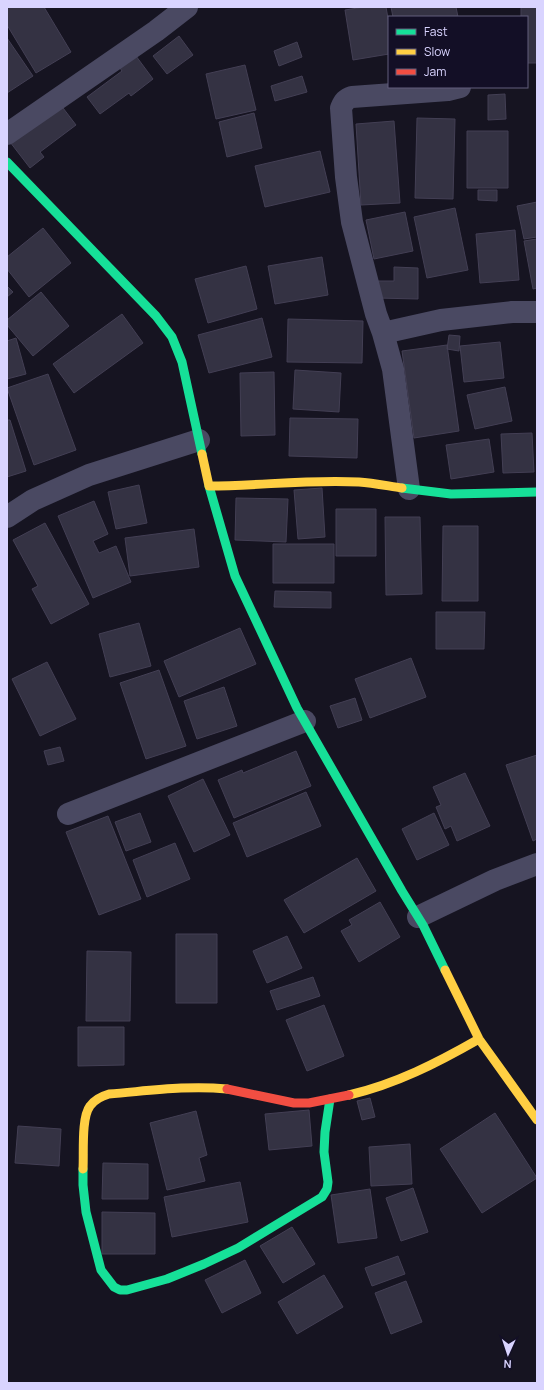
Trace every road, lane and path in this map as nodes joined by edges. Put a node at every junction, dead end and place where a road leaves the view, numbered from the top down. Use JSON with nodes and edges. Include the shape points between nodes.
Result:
{"nodes":[{"id":1,"x":187,"y":7,"type":"edge"},
{"id":2,"x":456,"y":88,"type":"edge"},
{"id":3,"x":7,"y":134,"type":"edge"},
{"id":4,"x":9,"y":169,"type":"edge"},
{"id":5,"x":537,"y":312,"type":"edge"},
{"id":6,"x":383,"y":333,"type":"junction"},
{"id":7,"x":199,"y":440,"type":"junction"},
{"id":8,"x":210,"y":486,"type":"junction"},
{"id":9,"x":409,"y":489,"type":"junction"},
{"id":10,"x":537,"y":492,"type":"edge"},
{"id":11,"x":7,"y":517,"type":"edge"},
{"id":12,"x":305,"y":722,"type":"junction"},
{"id":13,"x":68,"y":814,"type":"dead end"},
{"id":14,"x":537,"y":864,"type":"edge"},
{"id":15,"x":418,"y":917,"type":"junction"},
{"id":16,"x":479,"y":1039,"type":"junction"},
{"id":17,"x":330,"y":1099,"type":"junction"},
{"id":18,"x":537,"y":1120,"type":"edge"}],
"edges":[{"from":1,"to":3,"type":"street"},
{"from":2,"to":6,"type":"street","via":[[352,96],[343,102],[341,108],[352,222]]},
{"from":4,"to":7,"type":"street","via":[[156,316],[172,337],[182,362]]},
{"from":5,"to":6,"type":"street","via":[[512,312],[441,320]]},
{"from":6,"to":9,"type":"street","via":[[393,369]]},
{"from":7,"to":8,"type":"street"},
{"from":7,"to":11,"type":"street","via":[[89,474],[33,500]]},
{"from":8,"to":9,"type":"street","via":[[359,482]]},
{"from":8,"to":12,"type":"street","via":[[235,576]]},
{"from":9,"to":10,"type":"street","via":[[451,494]]},
{"from":12,"to":13,"type":"street"},
{"from":12,"to":15,"type":"street"},
{"from":14,"to":15,"type":"street","via":[[495,880]]},
{"from":15,"to":16,"type":"street"},
{"from":16,"to":17,"type":"street","via":[[445,1059],[388,1084],[352,1096]]},
{"from":16,"to":18,"type":"street"},
{"from":17,"to":17,"type":"street","via":[[324,1153],[328,1186],[322,1197],[238,1248],[167,1279],[122,1290],[114,1287],[106,1278],[101,1270],[88,1219],[83,1185],[85,1121],[88,1110],[100,1097],[174,1088],[209,1088],[231,1089],[288,1103]]}]}
